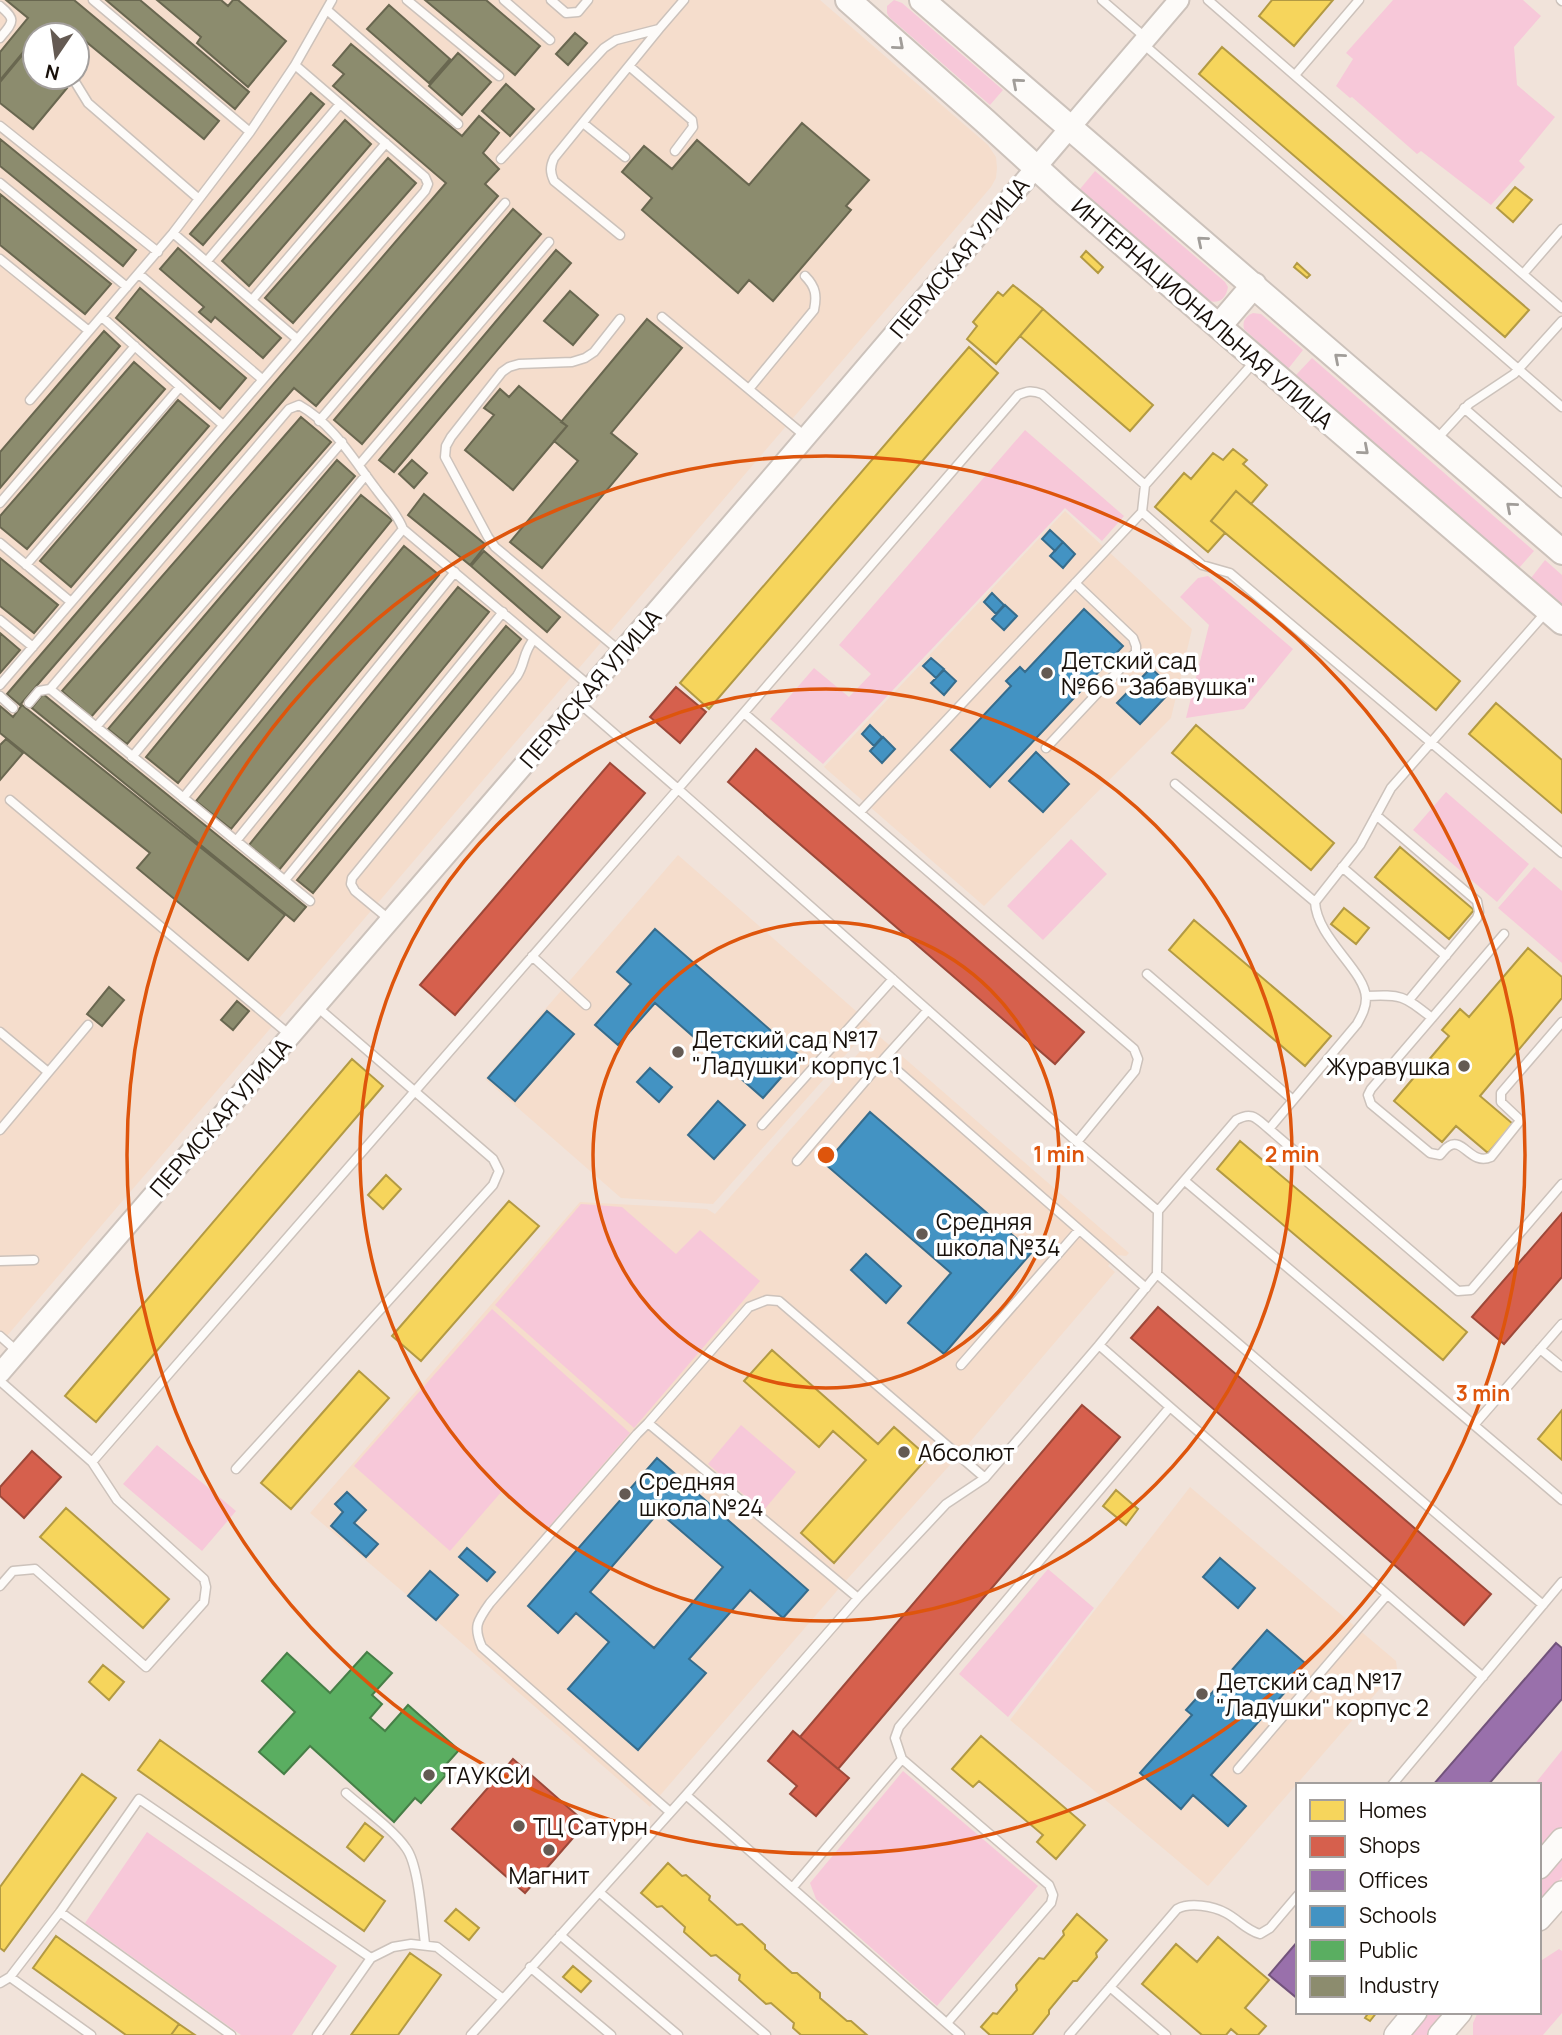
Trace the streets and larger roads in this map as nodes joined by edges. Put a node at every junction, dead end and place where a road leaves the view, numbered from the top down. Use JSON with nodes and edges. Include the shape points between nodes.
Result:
{"nodes":[{"id":1,"x":922,"y":0,"type":"edge"},
{"id":2,"x":1179,"y":0,"type":"edge"},
{"id":3,"x":859,"y":4,"type":"edge"},
{"id":4,"x":1069,"y":127,"type":"junction"},
{"id":5,"x":1035,"y":167,"type":"junction"},
{"id":6,"x":1254,"y":285,"type":"junction"},
{"id":7,"x":1219,"y":326,"type":"junction"},
{"id":8,"x":1562,"y":552,"type":"edge"},
{"id":9,"x":1555,"y":616,"type":"edge"},
{"id":10,"x":0,"y":1373,"type":"edge"},
{"id":11,"x":1562,"y":1840,"type":"edge"},
{"id":12,"x":1541,"y":1865,"type":"edge"},
{"id":13,"x":1562,"y":1893,"type":"edge"},
{"id":14,"x":1541,"y":1917,"type":"edge"},
{"id":15,"x":1413,"y":2014,"type":"edge"},
{"id":16,"x":1396,"y":2035,"type":"edge"}],
"edges":[{"from":4,"to":1,"type":"main road","one_way":true},
{"from":2,"to":4,"type":"street","name":"ПЕРМСКАЯ УЛИЦА"},
{"from":3,"to":5,"type":"main road","name":"ИНТЕРНАЦИОНАЛЬНАЯ УЛИЦА","one_way":true},
{"from":4,"to":5,"type":"street","name":"ПЕРМСКАЯ УЛИЦА"},
{"from":6,"to":4,"type":"main road","one_way":true},
{"from":5,"to":7,"type":"main road","name":"ИНТЕРНАЦИОНАЛЬНАЯ УЛИЦА"},
{"from":5,"to":10,"type":"street","name":"ПЕРМСКАЯ УЛИЦА"},
{"from":6,"to":7,"type":"main road"},
{"from":8,"to":6,"type":"main road","one_way":true},
{"from":7,"to":9,"type":"main road","name":"ИНТЕРНАЦИОНАЛЬНАЯ УЛИЦА","one_way":true},
{"from":11,"to":12,"type":"main road"},
{"from":13,"to":14,"type":"main road"},
{"from":15,"to":16,"type":"main road"}]}
